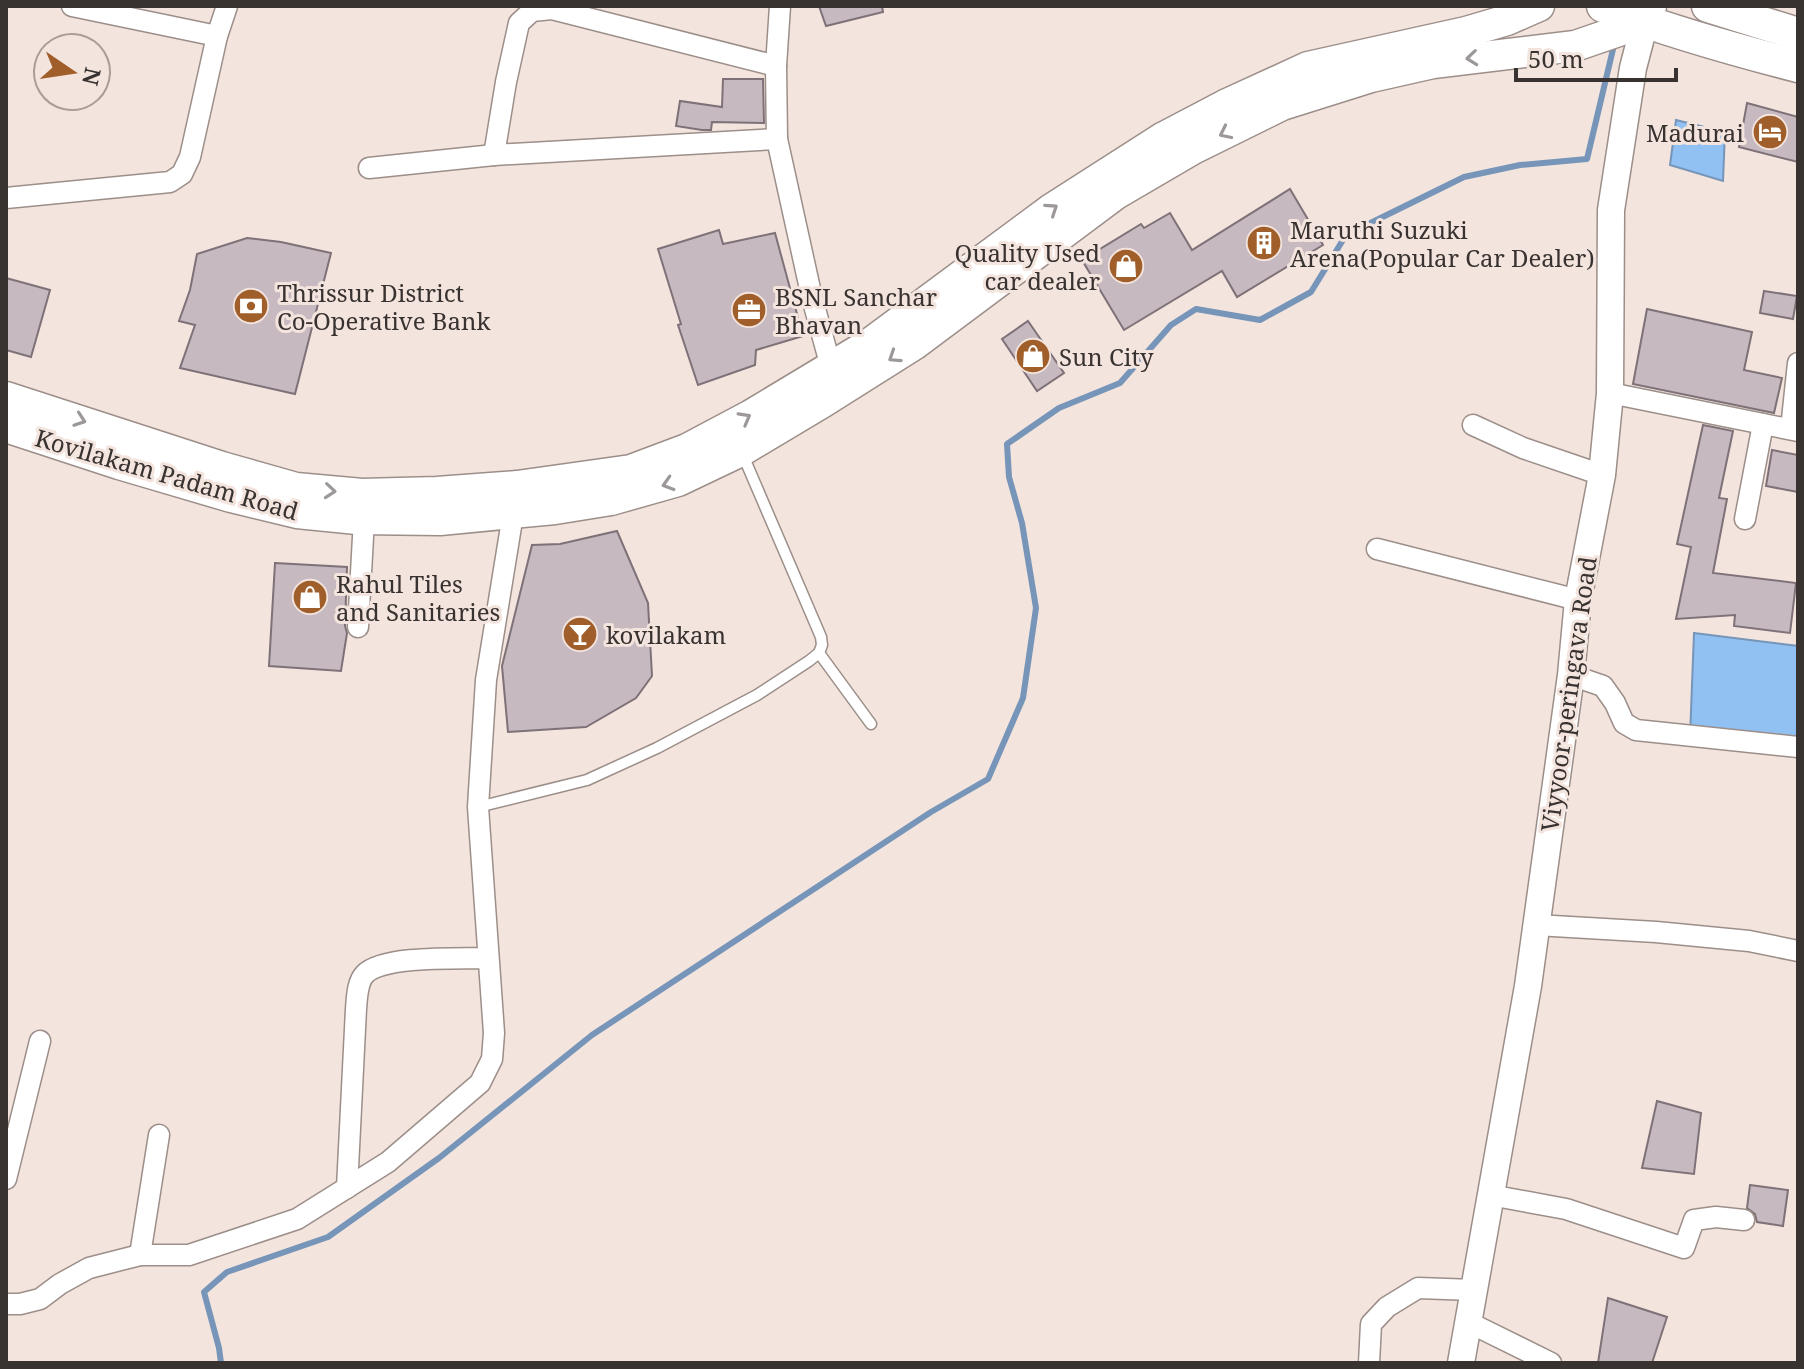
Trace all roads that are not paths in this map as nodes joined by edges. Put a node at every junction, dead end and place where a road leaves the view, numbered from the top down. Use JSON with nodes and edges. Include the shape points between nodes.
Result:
{"nodes":[{"id":1,"x":72,"y":6,"type":"edge"},
{"id":2,"x":227,"y":6,"type":"edge"},
{"id":3,"x":780,"y":6,"type":"edge"},
{"id":4,"x":1539,"y":6,"type":"edge"},
{"id":5,"x":1708,"y":6,"type":"edge"},
{"id":6,"x":1626,"y":17,"type":"edge"},
{"id":7,"x":1798,"y":34,"type":"edge"},
{"id":8,"x":217,"y":36,"type":"junction"},
{"id":9,"x":776,"y":66,"type":"junction"},
{"id":10,"x":1798,"y":66,"type":"edge"},
{"id":11,"x":777,"y":139,"type":"junction"},
{"id":12,"x":494,"y":155,"type":"junction"},
{"id":13,"x":369,"y":168,"type":"dead end"},
{"id":14,"x":6,"y":198,"type":"edge"},
{"id":15,"x":1798,"y":363,"type":"edge"},
{"id":16,"x":838,"y":378,"type":"junction"},
{"id":17,"x":1610,"y":393,"type":"junction"},
{"id":18,"x":6,"y":397,"type":"edge"},
{"id":19,"x":1763,"y":424,"type":"junction"},
{"id":20,"x":1473,"y":425,"type":"dead end"},
{"id":21,"x":6,"y":427,"type":"edge"},
{"id":22,"x":1795,"y":430,"type":"edge"},
{"id":23,"x":741,"y":451,"type":"junction"},
{"id":24,"x":1602,"y":475,"type":"junction"},
{"id":25,"x":515,"y":499,"type":"junction"},
{"id":26,"x":364,"y":519,"type":"junction"},
{"id":27,"x":1745,"y":519,"type":"dead end"},
{"id":28,"x":1377,"y":549,"type":"dead end"},
{"id":29,"x":1578,"y":600,"type":"junction"},
{"id":30,"x":358,"y":627,"type":"dead end"},
{"id":31,"x":819,"y":653,"type":"junction"},
{"id":32,"x":1571,"y":675,"type":"junction"},
{"id":33,"x":871,"y":724,"type":"dead end"},
{"id":34,"x":1798,"y":747,"type":"edge"},
{"id":35,"x":478,"y":807,"type":"junction"},
{"id":36,"x":1536,"y":925,"type":"junction"},
{"id":37,"x":1798,"y":951,"type":"edge"},
{"id":38,"x":488,"y":958,"type":"junction"},
{"id":39,"x":40,"y":1041,"type":"dead end"},
{"id":40,"x":159,"y":1135,"type":"dead end"},
{"id":41,"x":6,"y":1179,"type":"edge"},
{"id":42,"x":347,"y":1188,"type":"junction"},
{"id":43,"x":1490,"y":1195,"type":"junction"},
{"id":44,"x":1744,"y":1220,"type":"dead end"},
{"id":45,"x":140,"y":1255,"type":"junction"},
{"id":46,"x":1474,"y":1290,"type":"junction"},
{"id":47,"x":6,"y":1304,"type":"edge"},
{"id":48,"x":1468,"y":1322,"type":"junction"},
{"id":49,"x":1369,"y":1363,"type":"edge"},
{"id":50,"x":1461,"y":1363,"type":"edge"},
{"id":51,"x":1551,"y":1363,"type":"edge"}],
"edges":[{"from":1,"to":8,"type":"street"},
{"from":2,"to":8,"type":"street"},
{"from":3,"to":9,"type":"street"},
{"from":16,"to":4,"type":"main road","name":"Kovilakam Padam Road","one_way":true,"via":[[869,344],[1050,210],[1164,137],[1308,67],[1466,32]]},
{"from":5,"to":7,"type":"main road"},
{"from":6,"to":10,"type":"main road"},
{"from":6,"to":16,"type":"main road","name":"Kovilakam Padam Road","one_way":true,"via":[[1575,46],[1433,63],[1282,105],[1116,194],[915,344]]},
{"from":6,"to":17,"type":"street","name":"Viyyoor-peringava Road","via":[[1633,68],[1611,210]]},
{"from":8,"to":14,"type":"street","via":[[182,174],[170,182]]},
{"from":9,"to":11,"type":"street"},
{"from":9,"to":12,"type":"street","via":[[552,9],[532,11],[519,23]]},
{"from":11,"to":12,"type":"street"},
{"from":11,"to":16,"type":"street","via":[[812,298]]},
{"from":12,"to":13,"type":"street"},
{"from":15,"to":22,"type":"street"},
{"from":16,"to":23,"type":"main road","name":"Kovilakam Padam Road"},
{"from":25,"to":16,"type":"main road","name":"Kovilakam Padam Road","one_way":true,"via":[[645,465]]},
{"from":17,"to":19,"type":"street"},
{"from":17,"to":24,"type":"street","name":"Viyyoor-peringava Road"},
{"from":18,"to":25,"type":"main road","name":"Kovilakam Padam Road","one_way":true,"via":[[296,488]]},
{"from":19,"to":22,"type":"street"},
{"from":19,"to":27,"type":"street"},
{"from":20,"to":24,"type":"street"},
{"from":21,"to":26,"type":"main road","name":"Kovilakam Padam Road","via":[[231,497],[297,513]]},
{"from":23,"to":25,"type":"main road","name":"Kovilakam Padam Road","one_way":true,"via":[[678,481],[625,497],[555,509]]},
{"from":23,"to":31,"type":"lane","via":[[818,628]]},
{"from":24,"to":29,"type":"street","name":"Viyyoor-peringava Road"},
{"from":25,"to":26,"type":"main road","name":"Kovilakam Padam Road","via":[[440,520]]},
{"from":25,"to":35,"type":"street","via":[[486,680]]},
{"from":26,"to":30,"type":"street"},
{"from":28,"to":29,"type":"street"},
{"from":29,"to":32,"type":"street","name":"Viyyoor-peringava Road"},
{"from":31,"to":33,"type":"lane"},
{"from":31,"to":35,"type":"lane","via":[[757,695],[587,780]]},
{"from":32,"to":34,"type":"street","via":[[1603,686],[1624,723],[1636,730]]},
{"from":32,"to":36,"type":"street","name":"Viyyoor-peringava Road"},
{"from":35,"to":38,"type":"street"},
{"from":36,"to":37,"type":"street","via":[[1749,941]]},
{"from":36,"to":43,"type":"street","name":"Viyyoor-peringava Road"},
{"from":38,"to":42,"type":"street","via":[[494,1033],[492,1059],[480,1083],[388,1162]]},
{"from":38,"to":42,"type":"street","via":[[392,961],[363,975],[356,1009]]},
{"from":39,"to":41,"type":"street"},
{"from":40,"to":45,"type":"street"},
{"from":42,"to":45,"type":"street","via":[[297,1219],[189,1255]]},
{"from":43,"to":44,"type":"street","via":[[1566,1209],[1684,1248],[1694,1220]]},
{"from":43,"to":46,"type":"street","name":"Viyyoor-peringava Road"},
{"from":45,"to":47,"type":"street","via":[[89,1268],[40,1299]]},
{"from":46,"to":48,"type":"street","name":"Viyyoor-peringava Road"},
{"from":46,"to":49,"type":"street","via":[[1418,1288],[1387,1307],[1371,1324]]},
{"from":48,"to":50,"type":"street","name":"Viyyoor-peringava Road"},
{"from":48,"to":51,"type":"street"}]}
